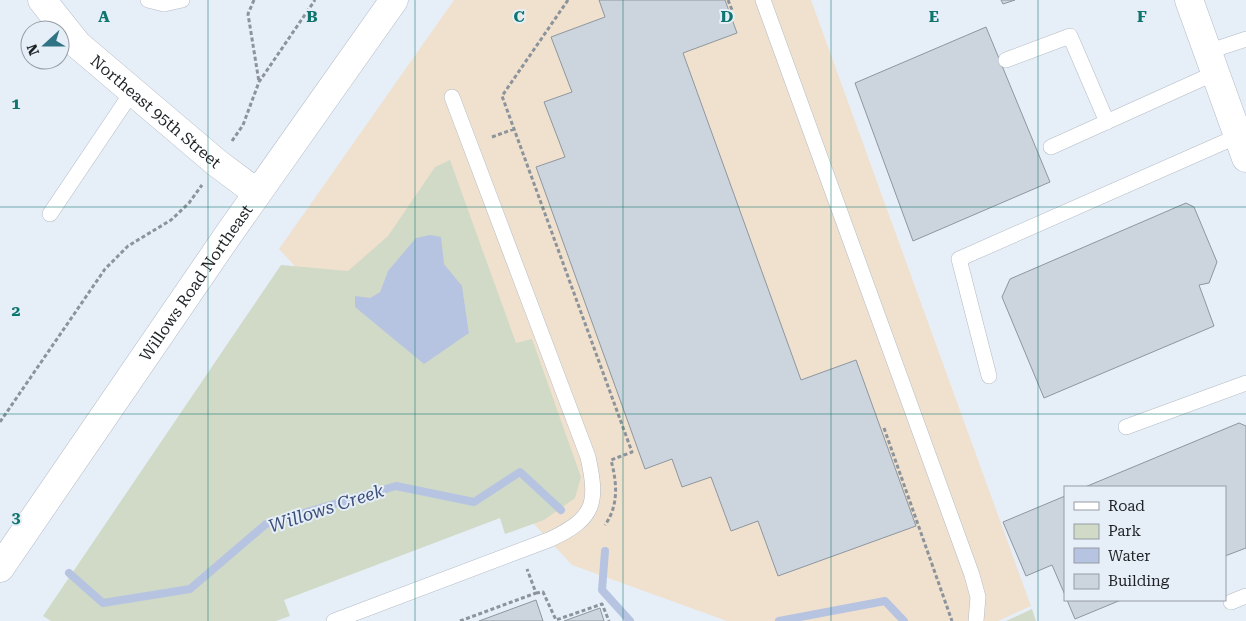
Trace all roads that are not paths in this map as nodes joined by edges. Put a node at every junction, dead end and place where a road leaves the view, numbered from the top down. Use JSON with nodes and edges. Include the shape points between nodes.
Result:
{"nodes":[{"id":1,"x":42,"y":0,"type":"edge"},
{"id":2,"x":148,"y":0,"type":"edge"},
{"id":3,"x":182,"y":0,"type":"edge"},
{"id":4,"x":394,"y":0,"type":"edge"},
{"id":5,"x":762,"y":0,"type":"edge"},
{"id":6,"x":1188,"y":0,"type":"edge"},
{"id":7,"x":1246,"y":39,"type":"edge"},
{"id":8,"x":1006,"y":60,"type":"dead end"},
{"id":9,"x":1211,"y":62,"type":"junction"},
{"id":10,"x":132,"y":92,"type":"junction"},
{"id":11,"x":452,"y":97,"type":"dead end"},
{"id":12,"x":1107,"y":122,"type":"junction"},
{"id":13,"x":1050,"y":147,"type":"dead end"},
{"id":14,"x":1242,"y":147,"type":"edge"},
{"id":15,"x":257,"y":193,"type":"junction"},
{"id":16,"x":50,"y":214,"type":"dead end"},
{"id":17,"x":989,"y":376,"type":"dead end"},
{"id":18,"x":1246,"y":383,"type":"edge"},
{"id":19,"x":1126,"y":427,"type":"dead end"},
{"id":20,"x":0,"y":568,"type":"edge"},
{"id":21,"x":1246,"y":596,"type":"edge"},
{"id":22,"x":1231,"y":602,"type":"dead end"},
{"id":23,"x":334,"y":621,"type":"edge"},
{"id":24,"x":976,"y":621,"type":"edge"}],
"edges":[{"from":1,"to":10,"type":"main road","name":"Northeast 95th Street","via":[[78,46]]},
{"from":2,"to":3,"type":"lane","via":[[164,4]]},
{"from":4,"to":15,"type":"main road","name":"Willows Road Northeast"},
{"from":5,"to":24,"type":"lane","via":[[972,575],[978,597]]},
{"from":6,"to":9,"type":"main road"},
{"from":7,"to":9,"type":"lane"},
{"from":8,"to":12,"type":"lane","via":[[1070,36]]},
{"from":9,"to":12,"type":"lane"},
{"from":9,"to":14,"type":"main road"},
{"from":10,"to":15,"type":"main road","name":"Northeast 95th Street"},
{"from":10,"to":16,"type":"lane"},
{"from":11,"to":23,"type":"lane","via":[[588,457],[594,485],[592,504],[583,520],[551,539]]},
{"from":12,"to":13,"type":"lane"},
{"from":14,"to":17,"type":"lane","via":[[959,259]]},
{"from":15,"to":20,"type":"main road","name":"Willows Road Northeast"},
{"from":18,"to":19,"type":"lane"},
{"from":21,"to":22,"type":"lane"}]}
